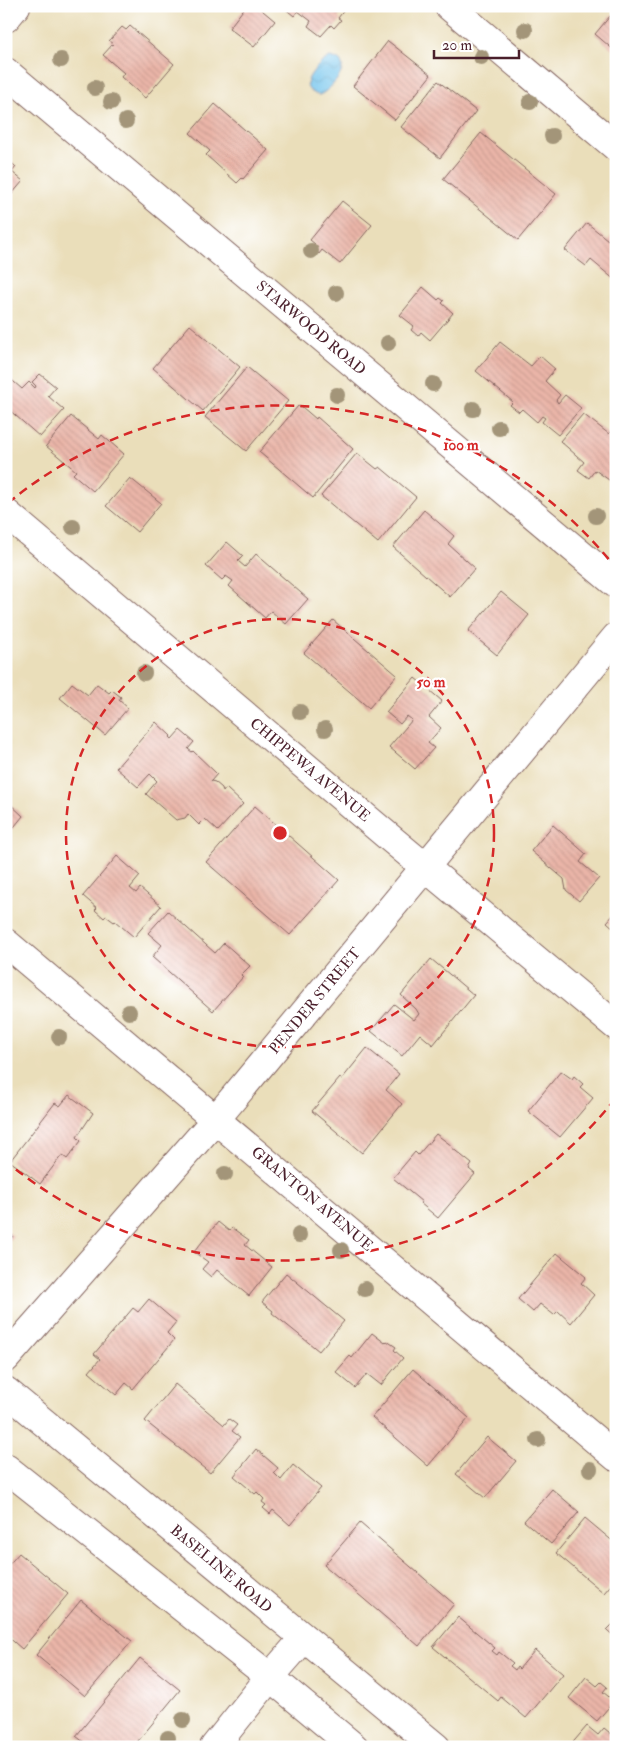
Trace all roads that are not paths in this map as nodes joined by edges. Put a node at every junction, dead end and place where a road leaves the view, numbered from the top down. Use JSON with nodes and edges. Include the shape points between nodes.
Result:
{"nodes":[{"id":1,"x":16,"y":6,"type":"edge"},
{"id":2,"x":449,"y":6,"type":"edge"},
{"id":3,"x":6,"y":18,"type":"edge"},
{"id":4,"x":6,"y":72,"type":"edge"},
{"id":5,"x":616,"y":147,"type":"edge"},
{"id":6,"x":6,"y":513,"type":"edge"},
{"id":7,"x":616,"y":584,"type":"edge"},
{"id":8,"x":616,"y":637,"type":"edge"},
{"id":9,"x":426,"y":868,"type":"junction"},
{"id":10,"x":6,"y":943,"type":"edge"},
{"id":11,"x":616,"y":1026,"type":"edge"},
{"id":12,"x":216,"y":1119,"type":"junction"},
{"id":13,"x":6,"y":1358,"type":"edge"},
{"id":14,"x":6,"y":1391,"type":"edge"},
{"id":15,"x":616,"y":1457,"type":"edge"},
{"id":16,"x":6,"y":1468,"type":"edge"},
{"id":17,"x":304,"y":1638,"type":"junction"},
{"id":18,"x":270,"y":1677,"type":"junction"},
{"id":19,"x":214,"y":1747,"type":"edge"},
{"id":20,"x":354,"y":1747,"type":"edge"},
{"id":21,"x":436,"y":1747,"type":"edge"}],
"edges":[{"from":1,"to":3,"type":"street"},
{"from":2,"to":5,"type":"street"},
{"from":4,"to":7,"type":"street","name":"STARWOOD ROAD"},
{"from":6,"to":9,"type":"street","name":"CHIPPEWA AVENUE"},
{"from":8,"to":9,"type":"street","name":"PENDER STREET"},
{"from":9,"to":11,"type":"street","name":"CHIPPEWA AVENUE"},
{"from":9,"to":12,"type":"street","name":"PENDER STREET"},
{"from":10,"to":12,"type":"street","name":"GRANTON AVENUE"},
{"from":12,"to":13,"type":"street","name":"PENDER STREET"},
{"from":12,"to":15,"type":"street","name":"GRANTON AVENUE"},
{"from":14,"to":17,"type":"street","name":"BASELINE ROAD"},
{"from":16,"to":18,"type":"street"},
{"from":17,"to":18,"type":"street"},
{"from":17,"to":21,"type":"street","name":"BASELINE ROAD"},
{"from":18,"to":19,"type":"street"},
{"from":18,"to":20,"type":"street"}]}
